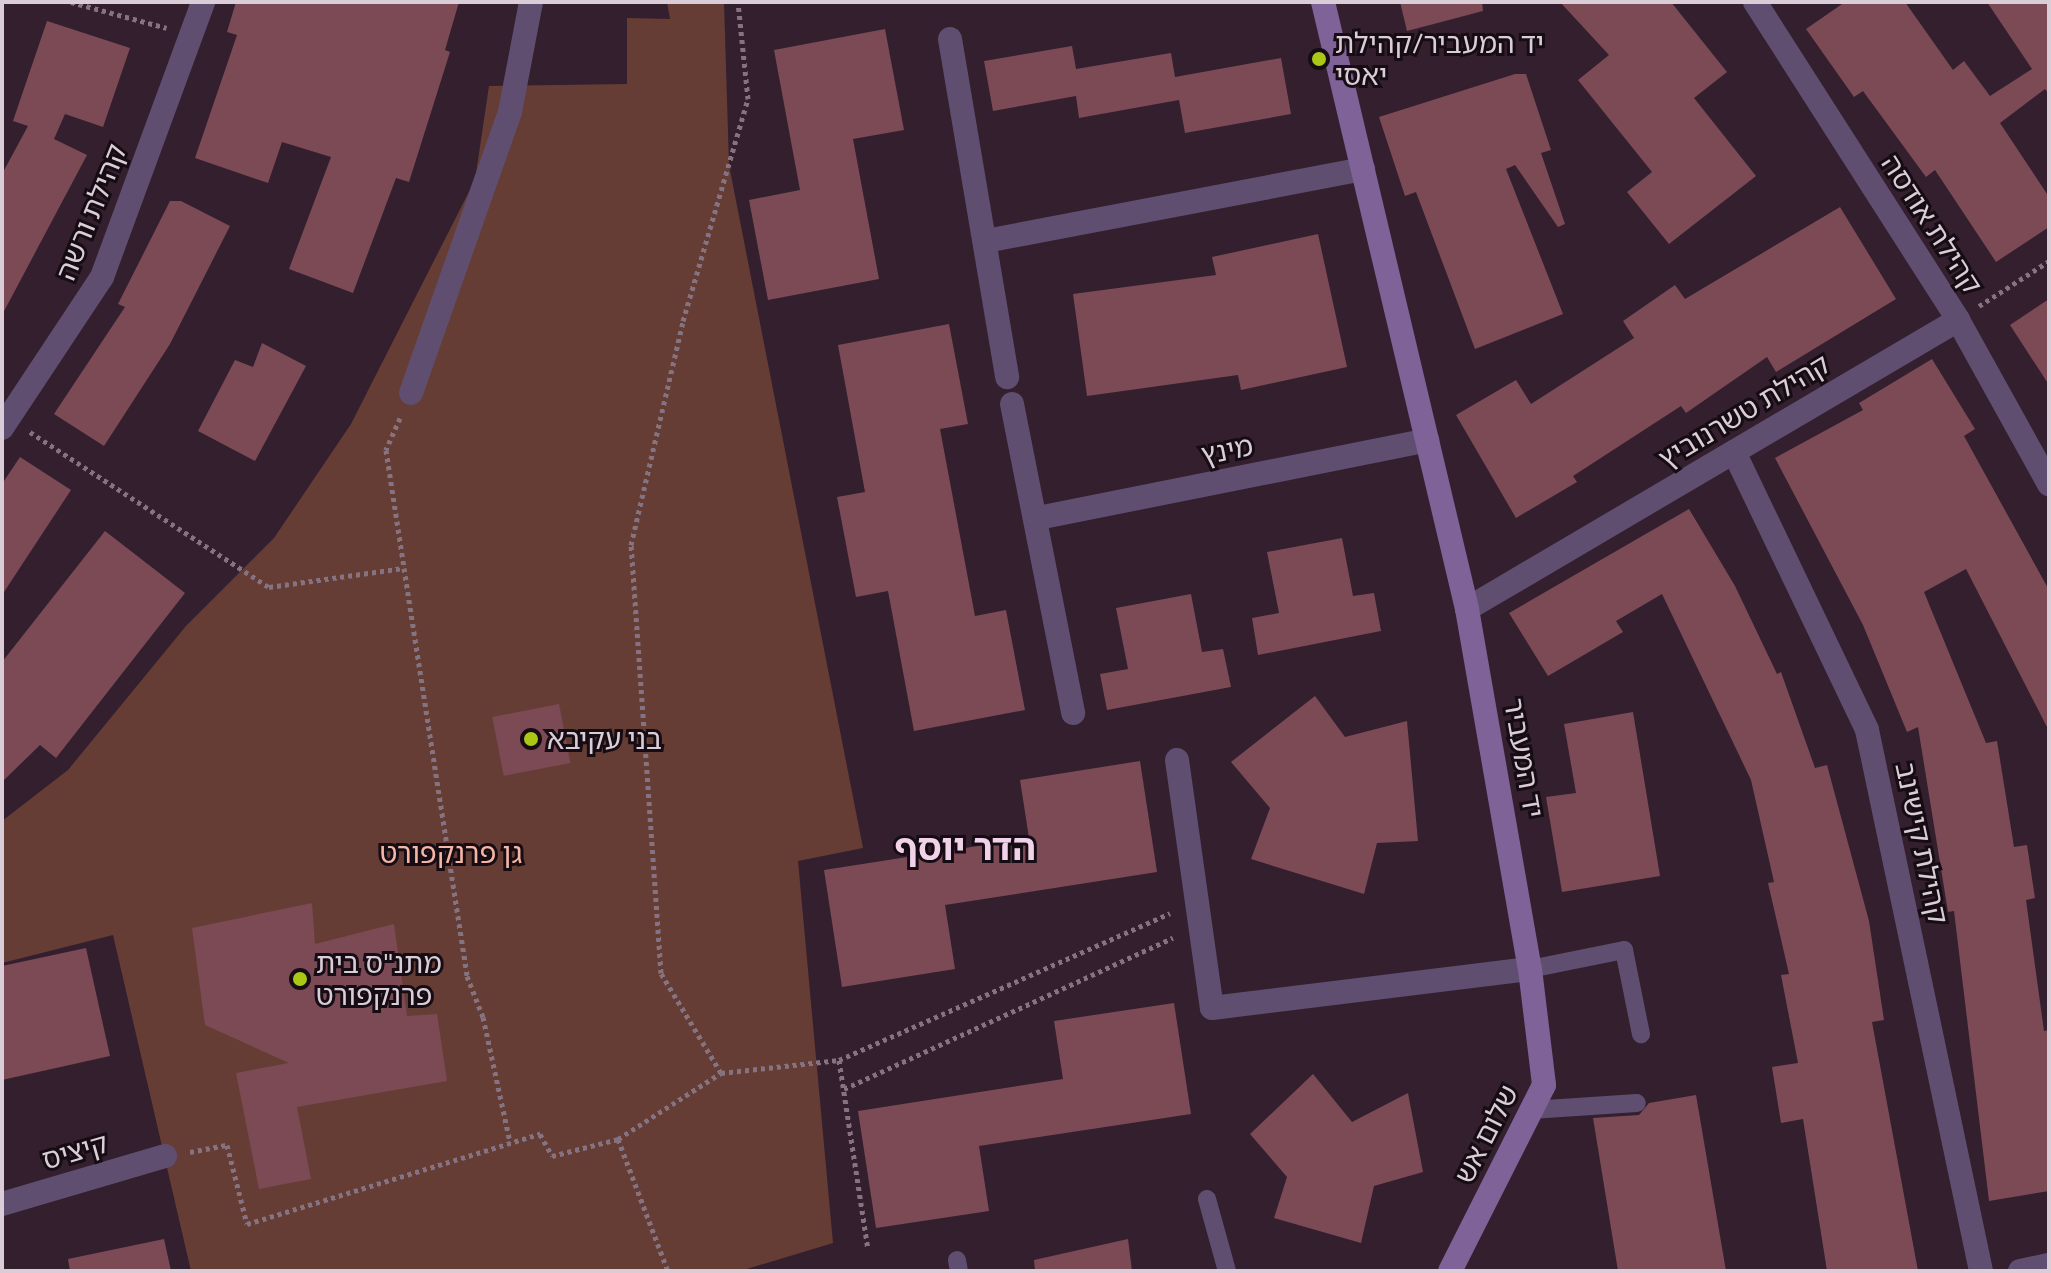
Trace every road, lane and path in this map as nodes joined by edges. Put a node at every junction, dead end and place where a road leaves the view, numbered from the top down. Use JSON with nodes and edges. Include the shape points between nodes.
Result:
{"nodes":[{"id":1,"x":71,"y":2,"type":"edge"},
{"id":2,"x":203,"y":2,"type":"edge"},
{"id":3,"x":531,"y":2,"type":"edge"},
{"id":4,"x":738,"y":2,"type":"edge"},
{"id":5,"x":1323,"y":2,"type":"edge"},
{"id":6,"x":1755,"y":2,"type":"edge"},
{"id":7,"x":191,"y":35,"type":"junction"},
{"id":8,"x":950,"y":39,"type":"dead end"},
{"id":9,"x":1363,"y":169,"type":"junction"},
{"id":10,"x":986,"y":241,"type":"junction"},
{"id":11,"x":2049,"y":261,"type":"edge"},
{"id":12,"x":1958,"y":320,"type":"junction"},
{"id":13,"x":1007,"y":377,"type":"dead end"},
{"id":14,"x":411,"y":393,"type":"joint"},
{"id":15,"x":1012,"y":404,"type":"dead end"},
{"id":16,"x":5,"y":423,"type":"edge"},
{"id":17,"x":1427,"y":440,"type":"junction"},
{"id":18,"x":1734,"y":452,"type":"junction"},
{"id":19,"x":2049,"y":484,"type":"edge"},
{"id":20,"x":1038,"y":518,"type":"junction"},
{"id":21,"x":404,"y":568,"type":"junction"},
{"id":22,"x":1467,"y":609,"type":"junction"},
{"id":23,"x":1073,"y":713,"type":"dead end"},
{"id":24,"x":1177,"y":760,"type":"dead end"},
{"id":25,"x":1199,"y":913,"type":"junction"},
{"id":26,"x":1530,"y":969,"type":"junction"},
{"id":27,"x":1641,"y":1034,"type":"dead end"},
{"id":28,"x":839,"y":1060,"type":"junction"},
{"id":29,"x":721,"y":1073,"type":"junction"},
{"id":30,"x":844,"y":1089,"type":"junction"},
{"id":31,"x":1637,"y":1103,"type":"dead end"},
{"id":32,"x":1531,"y":1110,"type":"junction"},
{"id":33,"x":618,"y":1139,"type":"junction"},
{"id":34,"x":510,"y":1142,"type":"junction"},
{"id":35,"x":165,"y":1156,"type":"joint"},
{"id":36,"x":1207,"y":1199,"type":"dead end"},
{"id":37,"x":2,"y":1204,"type":"edge"},
{"id":38,"x":868,"y":1249,"type":"dead end"},
{"id":39,"x":2049,"y":1265,"type":"edge"},
{"id":40,"x":668,"y":1271,"type":"edge"},
{"id":41,"x":1227,"y":1271,"type":"edge"},
{"id":42,"x":1450,"y":1271,"type":"edge"},
{"id":43,"x":1981,"y":1271,"type":"edge"},
{"id":44,"x":2020,"y":1271,"type":"edge"}],
"edges":[{"from":1,"to":7,"type":"path"},
{"from":2,"to":7,"type":"street","name":"קהילת ורשה"},
{"from":3,"to":14,"type":"street","via":[[510,112]]},
{"from":4,"to":29,"type":"path","via":[[748,99],[683,321],[631,545],[661,973]]},
{"from":5,"to":9,"type":"street","name":"יד המעביר"},
{"from":6,"to":12,"type":"street","name":"קהילת אודסה"},
{"from":7,"to":16,"type":"street","name":"קהילת ורשה","via":[[102,277]]},
{"from":8,"to":10,"type":"street"},
{"from":9,"to":10,"type":"street"},
{"from":9,"to":17,"type":"street","name":"יד המעביר"},
{"from":10,"to":13,"type":"street"},
{"from":11,"to":12,"type":"path"},
{"from":12,"to":18,"type":"street","name":"קהילת טשרנוביץ"},
{"from":12,"to":19,"type":"street","name":"קהילת אודסה"},
{"from":14,"to":21,"type":"path","via":[[386,450]]},
{"from":15,"to":20,"type":"street"},
{"from":16,"to":21,"type":"path","via":[[269,587]]},
{"from":17,"to":20,"type":"street","name":"מינץ"},
{"from":17,"to":22,"type":"street","name":"יד המעביר"},
{"from":18,"to":22,"type":"street","name":"קהילת טשרנוביץ"},
{"from":18,"to":43,"type":"street","name":"קהילת קישינב","via":[[1867,730]]},
{"from":20,"to":23,"type":"street"},
{"from":21,"to":34,"type":"path","via":[[467,976],[483,1017]]},
{"from":22,"to":26,"type":"street","name":"יד המעביר"},
{"from":24,"to":25,"type":"street"},
{"from":25,"to":26,"type":"street","via":[[1212,1008]]},
{"from":25,"to":28,"type":"path"},
{"from":25,"to":30,"type":"path"},
{"from":26,"to":27,"type":"lane","via":[[1624,950]]},
{"from":26,"to":32,"type":"street","name":"שלום אש","via":[[1544,1085]]},
{"from":28,"to":29,"type":"path"},
{"from":28,"to":30,"type":"path"},
{"from":29,"to":33,"type":"path"},
{"from":30,"to":38,"type":"path"},
{"from":31,"to":32,"type":"lane"},
{"from":32,"to":42,"type":"street","name":"שלום אש"},
{"from":33,"to":34,"type":"path","via":[[552,1156],[540,1134]]},
{"from":33,"to":40,"type":"path"},
{"from":34,"to":35,"type":"path","via":[[247,1224],[227,1145]]},
{"from":35,"to":37,"type":"street","name":"קיציס"},
{"from":36,"to":41,"type":"lane"},
{"from":39,"to":44,"type":"street"}]}
